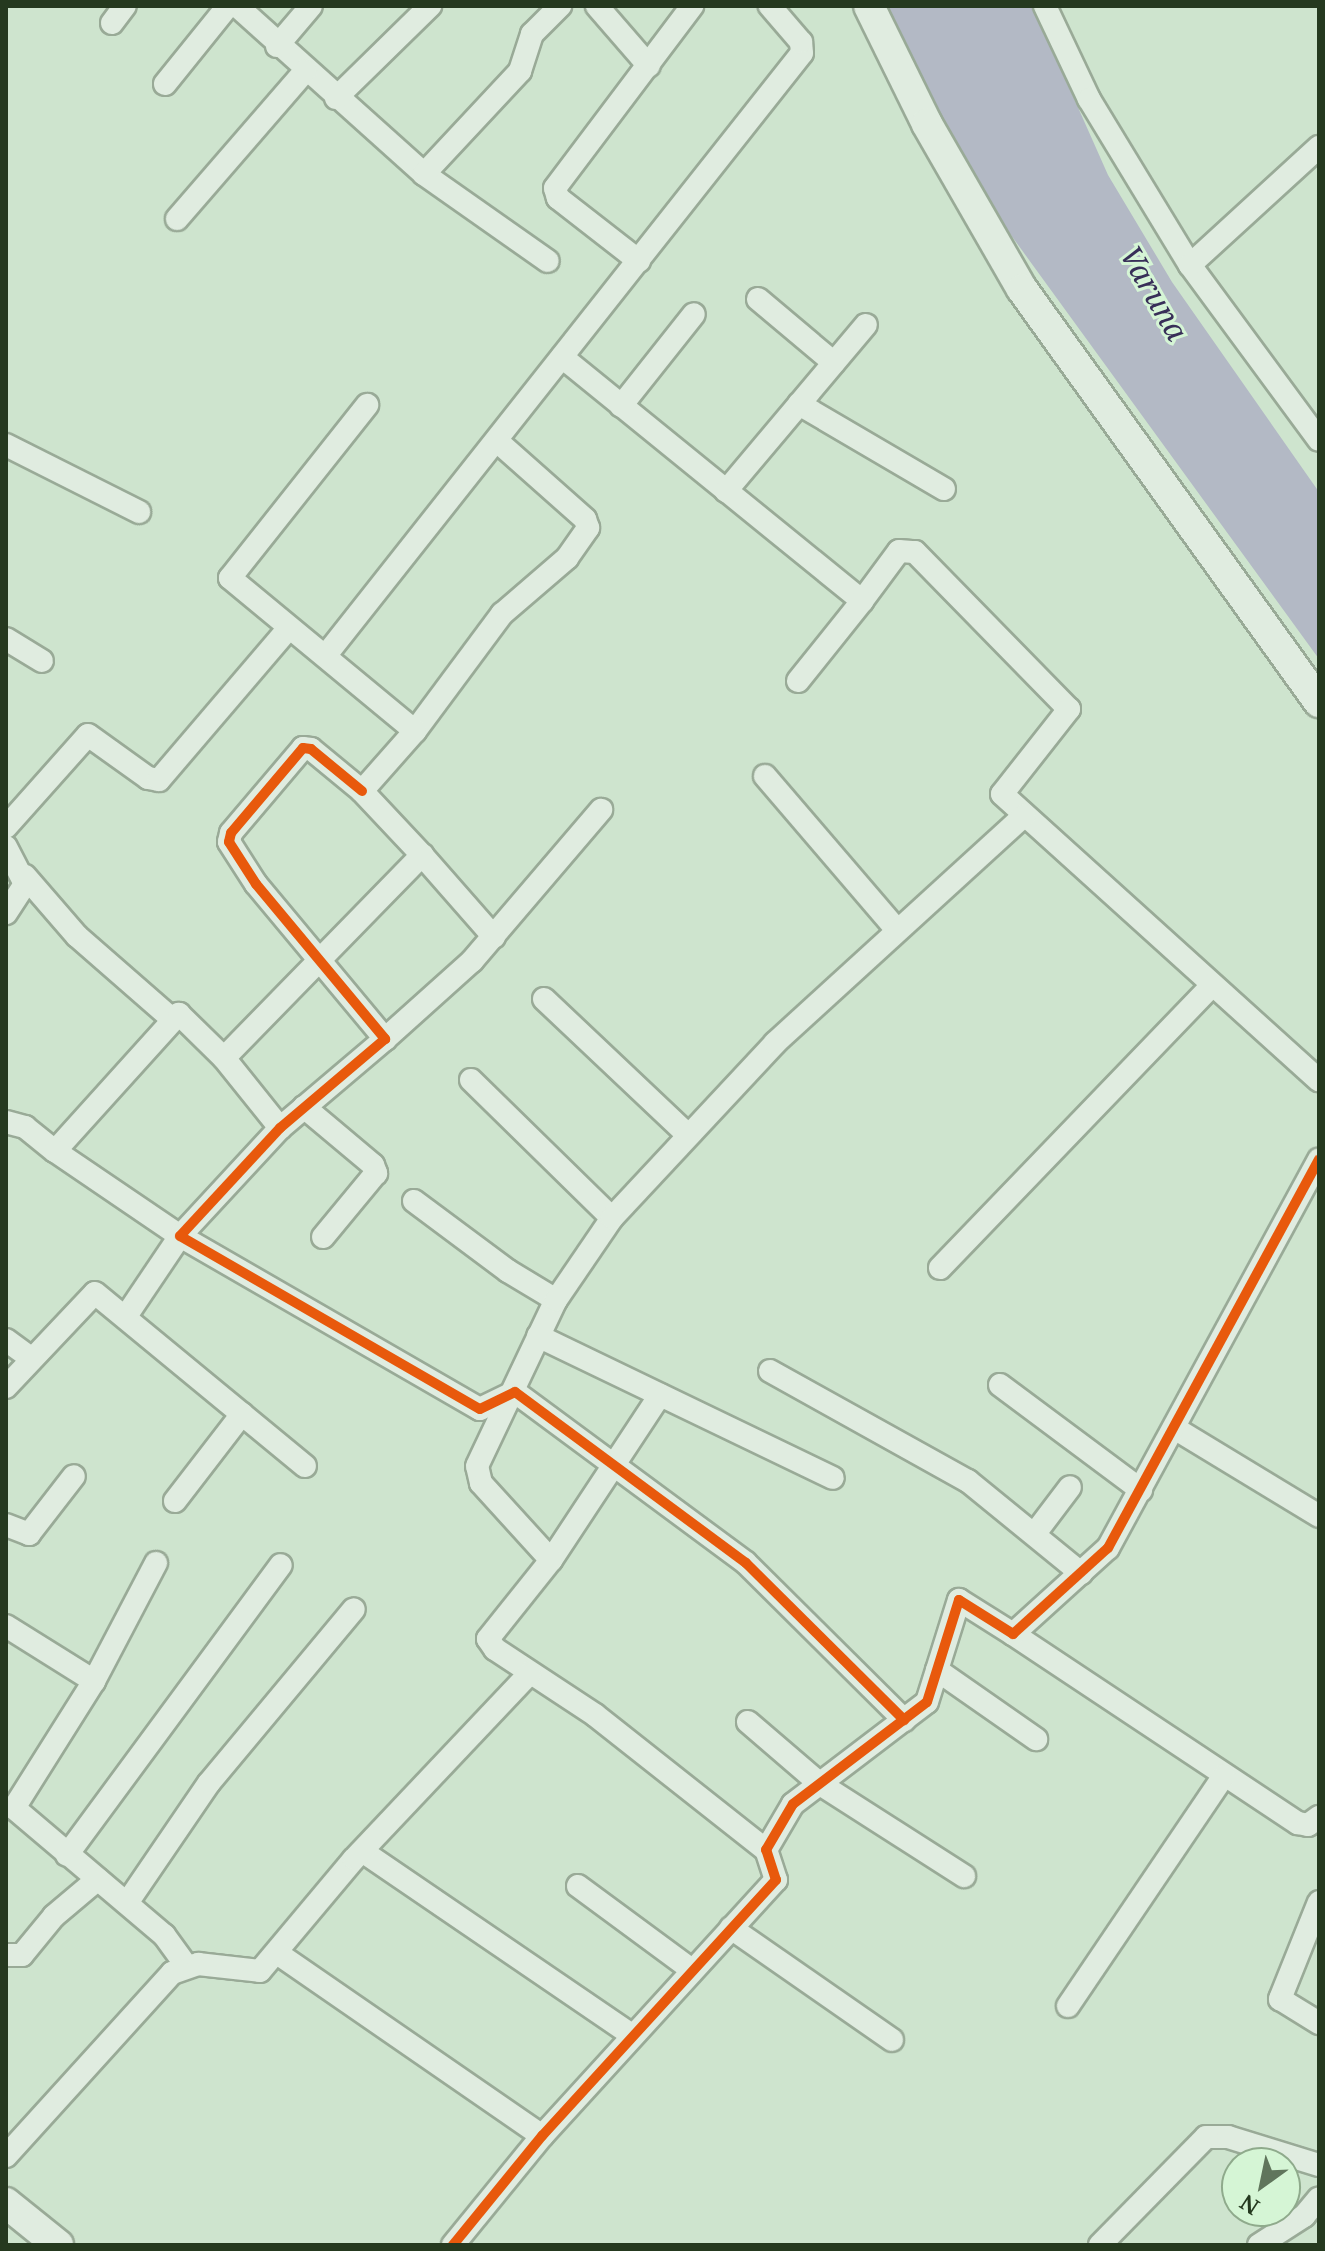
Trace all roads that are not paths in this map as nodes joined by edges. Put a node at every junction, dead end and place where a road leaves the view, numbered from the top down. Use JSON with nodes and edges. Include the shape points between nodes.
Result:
{"nodes":[{"id":1,"x":228,"y":6,"type":"edge"},
{"id":2,"x":237,"y":6,"type":"edge"},
{"id":3,"x":311,"y":6,"type":"edge"},
{"id":4,"x":430,"y":6,"type":"edge"},
{"id":5,"x":560,"y":6,"type":"edge"},
{"id":6,"x":597,"y":6,"type":"edge"},
{"id":7,"x":692,"y":6,"type":"edge"},
{"id":8,"x":770,"y":6,"type":"edge"},
{"id":9,"x":869,"y":6,"type":"edge"},
{"id":10,"x":1045,"y":6,"type":"edge"},
{"id":11,"x":277,"y":46,"type":"junction"},
{"id":12,"x":649,"y":66,"type":"junction"},
{"id":13,"x":305,"y":71,"type":"junction"},
{"id":14,"x":165,"y":84,"type":"dead end"},
{"id":15,"x":336,"y":98,"type":"junction"},
{"id":16,"x":1319,"y":147,"type":"edge"},
{"id":17,"x":424,"y":174,"type":"junction"},
{"id":18,"x":177,"y":219,"type":"dead end"},
{"id":19,"x":548,"y":261,"type":"dead end"},
{"id":20,"x":639,"y":261,"type":"junction"},
{"id":21,"x":1190,"y":265,"type":"junction"},
{"id":22,"x":758,"y":299,"type":"dead end"},
{"id":23,"x":694,"y":314,"type":"dead end"},
{"id":24,"x":866,"y":325,"type":"dead end"},
{"id":25,"x":562,"y":357,"type":"junction"},
{"id":26,"x":834,"y":363,"type":"junction"},
{"id":27,"x":799,"y":404,"type":"junction"},
{"id":28,"x":367,"y":405,"type":"dead end"},
{"id":29,"x":621,"y":406,"type":"junction"},
{"id":30,"x":1319,"y":440,"type":"edge"},
{"id":31,"x":497,"y":441,"type":"junction"},
{"id":32,"x":6,"y":445,"type":"edge"},
{"id":33,"x":944,"y":489,"type":"dead end"},
{"id":34,"x":726,"y":491,"type":"junction"},
{"id":35,"x":139,"y":512,"type":"dead end"},
{"id":36,"x":862,"y":601,"type":"junction"},
{"id":37,"x":289,"y":628,"type":"junction"},
{"id":38,"x":6,"y":639,"type":"edge"},
{"id":39,"x":326,"y":655,"type":"junction"},
{"id":40,"x":42,"y":661,"type":"dead end"},
{"id":41,"x":798,"y":681,"type":"dead end"},
{"id":42,"x":1319,"y":702,"type":"edge"},
{"id":43,"x":415,"y":731,"type":"junction"},
{"id":44,"x":765,"y":776,"type":"dead end"},
{"id":45,"x":362,"y":791,"type":"junction"},
{"id":46,"x":601,"y":810,"type":"dead end"},
{"id":47,"x":1024,"y":816,"type":"junction"},
{"id":48,"x":6,"y":827,"type":"edge"},
{"id":49,"x":6,"y":847,"type":"edge"},
{"id":50,"x":422,"y":855,"type":"junction"},
{"id":51,"x":25,"y":876,"type":"junction"},
{"id":52,"x":6,"y":913,"type":"edge"},
{"id":53,"x":897,"y":930,"type":"junction"},
{"id":54,"x":494,"y":937,"type":"junction"},
{"id":55,"x":320,"y":962,"type":"junction"},
{"id":56,"x":1212,"y":985,"type":"junction"},
{"id":57,"x":544,"y":999,"type":"dead end"},
{"id":58,"x":171,"y":1018,"type":"junction"},
{"id":59,"x":385,"y":1039,"type":"junction"},
{"id":60,"x":224,"y":1058,"type":"junction"},
{"id":61,"x":471,"y":1080,"type":"dead end"},
{"id":62,"x":1319,"y":1080,"type":"edge"},
{"id":63,"x":304,"y":1107,"type":"junction"},
{"id":64,"x":6,"y":1122,"type":"edge"},
{"id":65,"x":280,"y":1128,"type":"junction"},
{"id":66,"x":687,"y":1134,"type":"junction"},
{"id":67,"x":55,"y":1151,"type":"junction"},
{"id":68,"x":1319,"y":1160,"type":"edge"},
{"id":69,"x":414,"y":1201,"type":"dead end"},
{"id":70,"x":612,"y":1218,"type":"junction"},
{"id":71,"x":180,"y":1236,"type":"junction"},
{"id":72,"x":323,"y":1237,"type":"dead end"},
{"id":73,"x":940,"y":1268,"type":"dead end"},
{"id":74,"x":556,"y":1300,"type":"junction"},
{"id":75,"x":126,"y":1316,"type":"junction"},
{"id":76,"x":538,"y":1336,"type":"junction"},
{"id":77,"x":6,"y":1340,"type":"edge"},
{"id":78,"x":32,"y":1359,"type":"junction"},
{"id":79,"x":770,"y":1371,"type":"dead end"},
{"id":80,"x":1000,"y":1385,"type":"dead end"},
{"id":81,"x":6,"y":1387,"type":"edge"},
{"id":82,"x":515,"y":1392,"type":"junction"},
{"id":83,"x":660,"y":1395,"type":"junction"},
{"id":84,"x":242,"y":1414,"type":"junction"},
{"id":85,"x":1176,"y":1429,"type":"junction"},
{"id":86,"x":612,"y":1464,"type":"junction"},
{"id":87,"x":305,"y":1466,"type":"dead end"},
{"id":88,"x":74,"y":1476,"type":"dead end"},
{"id":89,"x":833,"y":1478,"type":"dead end"},
{"id":90,"x":1070,"y":1487,"type":"dead end"},
{"id":91,"x":1141,"y":1490,"type":"junction"},
{"id":92,"x":175,"y":1501,"type":"dead end"},
{"id":93,"x":1319,"y":1516,"type":"edge"},
{"id":94,"x":6,"y":1525,"type":"edge"},
{"id":95,"x":1036,"y":1532,"type":"junction"},
{"id":96,"x":551,"y":1560,"type":"junction"},
{"id":97,"x":156,"y":1563,"type":"dead end"},
{"id":98,"x":281,"y":1565,"type":"dead end"},
{"id":99,"x":1081,"y":1573,"type":"junction"},
{"id":100,"x":354,"y":1609,"type":"dead end"},
{"id":101,"x":6,"y":1626,"type":"edge"},
{"id":102,"x":1013,"y":1634,"type":"junction"},
{"id":103,"x":937,"y":1670,"type":"junction"},
{"id":104,"x":530,"y":1673,"type":"junction"},
{"id":105,"x":94,"y":1681,"type":"junction"},
{"id":106,"x":904,"y":1720,"type":"junction"},
{"id":107,"x":748,"y":1722,"type":"dead end"},
{"id":108,"x":1036,"y":1739,"type":"dead end"},
{"id":109,"x":1224,"y":1776,"type":"junction"},
{"id":110,"x":820,"y":1784,"type":"junction"},
{"id":111,"x":1315,"y":1825,"type":"edge"},
{"id":112,"x":766,"y":1850,"type":"junction"},
{"id":113,"x":362,"y":1851,"type":"junction"},
{"id":114,"x":67,"y":1855,"type":"junction"},
{"id":115,"x":964,"y":1876,"type":"dead end"},
{"id":116,"x":98,"y":1879,"type":"junction"},
{"id":117,"x":578,"y":1886,"type":"dead end"},
{"id":118,"x":1319,"y":1902,"type":"edge"},
{"id":119,"x":127,"y":1903,"type":"junction"},
{"id":120,"x":731,"y":1928,"type":"junction"},
{"id":121,"x":277,"y":1953,"type":"junction"},
{"id":122,"x":6,"y":1955,"type":"edge"},
{"id":123,"x":186,"y":1965,"type":"junction"},
{"id":124,"x":692,"y":1970,"type":"junction"},
{"id":125,"x":1068,"y":2006,"type":"dead end"},
{"id":126,"x":1319,"y":2023,"type":"edge"},
{"id":127,"x":632,"y":2035,"type":"junction"},
{"id":128,"x":892,"y":2040,"type":"dead end"},
{"id":129,"x":542,"y":2136,"type":"junction"},
{"id":130,"x":6,"y":2156,"type":"edge"},
{"id":131,"x":1319,"y":2165,"type":"edge"},
{"id":132,"x":1319,"y":2198,"type":"edge"},
{"id":133,"x":9,"y":2212,"type":"edge"},
{"id":134,"x":58,"y":2245,"type":"edge"},
{"id":135,"x":453,"y":2245,"type":"edge"},
{"id":136,"x":1100,"y":2245,"type":"edge"},
{"id":137,"x":1259,"y":2245,"type":"edge"}],
"edges":[{"from":1,"to":14,"type":"street"},
{"from":2,"to":11,"type":"street"},
{"from":3,"to":11,"type":"street"},
{"from":4,"to":15,"type":"street"},
{"from":5,"to":17,"type":"street","via":[[532,34],[520,71]]},
{"from":6,"to":12,"type":"street"},
{"from":7,"to":12,"type":"street"},
{"from":8,"to":20,"type":"street","via":[[801,42],[802,53]]},
{"from":9,"to":42,"type":"street","via":[[927,124],[1022,289]]},
{"from":10,"to":21,"type":"street","via":[[1089,99]]},
{"from":11,"to":13,"type":"street"},
{"from":12,"to":20,"type":"street","via":[[554,194]]},
{"from":13,"to":15,"type":"street"},
{"from":13,"to":18,"type":"street"},
{"from":15,"to":17,"type":"street"},
{"from":16,"to":21,"type":"street"},
{"from":17,"to":19,"type":"street"},
{"from":20,"to":25,"type":"street"},
{"from":21,"to":30,"type":"street"},
{"from":22,"to":26,"type":"street"},
{"from":23,"to":29,"type":"street"},
{"from":24,"to":26,"type":"street"},
{"from":25,"to":29,"type":"street"},
{"from":25,"to":31,"type":"street"},
{"from":26,"to":27,"type":"street"},
{"from":27,"to":33,"type":"street"},
{"from":27,"to":34,"type":"street"},
{"from":28,"to":37,"type":"street","via":[[230,578]]},
{"from":29,"to":34,"type":"street"},
{"from":31,"to":39,"type":"street"},
{"from":31,"to":43,"type":"street","via":[[585,519],[588,528],[567,558],[502,614]]},
{"from":32,"to":35,"type":"street"},
{"from":34,"to":36,"type":"street"},
{"from":36,"to":41,"type":"street"},
{"from":36,"to":47,"type":"street","via":[[907,548],[1069,709],[1002,794]]},
{"from":37,"to":39,"type":"street"},
{"from":37,"to":48,"type":"street","via":[[159,780],[148,778],[88,735]]},
{"from":38,"to":40,"type":"street"},
{"from":39,"to":43,"type":"street"},
{"from":43,"to":45,"type":"street"},
{"from":44,"to":53,"type":"street"},
{"from":45,"to":50,"type":"street"},
{"from":45,"to":55,"type":"street","via":[[303,748],[231,833],[231,851]]},
{"from":46,"to":54,"type":"street"},
{"from":47,"to":53,"type":"street"},
{"from":47,"to":56,"type":"street"},
{"from":49,"to":51,"type":"street"},
{"from":50,"to":54,"type":"street"},
{"from":50,"to":55,"type":"street"},
{"from":51,"to":52,"type":"street"},
{"from":51,"to":58,"type":"street","via":[[77,936]]},
{"from":53,"to":66,"type":"street"},
{"from":54,"to":59,"type":"street"},
{"from":55,"to":59,"type":"street"},
{"from":55,"to":60,"type":"street"},
{"from":56,"to":62,"type":"street"},
{"from":56,"to":73,"type":"street"},
{"from":57,"to":66,"type":"street"},
{"from":58,"to":60,"type":"street","via":[[187,1017]]},
{"from":58,"to":67,"type":"street"},
{"from":59,"to":63,"type":"street"},
{"from":60,"to":65,"type":"street"},
{"from":61,"to":70,"type":"street"},
{"from":63,"to":65,"type":"street"},
{"from":63,"to":72,"type":"street","via":[[376,1173]]},
{"from":64,"to":67,"type":"street","via":[[25,1127]]},
{"from":65,"to":71,"type":"street"},
{"from":66,"to":70,"type":"street"},
{"from":67,"to":71,"type":"street"},
{"from":68,"to":85,"type":"street"},
{"from":69,"to":74,"type":"street"},
{"from":70,"to":74,"type":"street"},
{"from":71,"to":75,"type":"street"},
{"from":71,"to":82,"type":"street","via":[[480,1409]]},
{"from":74,"to":76,"type":"street"},
{"from":75,"to":78,"type":"street","via":[[92,1294]]},
{"from":75,"to":84,"type":"street"},
{"from":76,"to":82,"type":"street"},
{"from":76,"to":83,"type":"street"},
{"from":77,"to":78,"type":"street"},
{"from":78,"to":81,"type":"street"},
{"from":79,"to":95,"type":"street","via":[[968,1481]]},
{"from":80,"to":91,"type":"street"},
{"from":82,"to":86,"type":"street"},
{"from":82,"to":96,"type":"street","via":[[477,1475]]},
{"from":83,"to":86,"type":"street"},
{"from":83,"to":89,"type":"street"},
{"from":84,"to":87,"type":"street"},
{"from":84,"to":92,"type":"street"},
{"from":85,"to":91,"type":"street"},
{"from":85,"to":93,"type":"street"},
{"from":86,"to":96,"type":"street"},
{"from":86,"to":106,"type":"street","via":[[746,1563]]},
{"from":88,"to":94,"type":"street","via":[[29,1534]]},
{"from":90,"to":95,"type":"street"},
{"from":91,"to":99,"type":"street","via":[[1108,1548]]},
{"from":95,"to":99,"type":"street"},
{"from":96,"to":104,"type":"street","via":[[489,1635],[495,1649]]},
{"from":97,"to":105,"type":"street"},
{"from":98,"to":114,"type":"street"},
{"from":99,"to":102,"type":"street"},
{"from":100,"to":119,"type":"street","via":[[243,1738]]},
{"from":101,"to":105,"type":"street"},
{"from":102,"to":103,"type":"street","via":[[959,1600]]},
{"from":102,"to":109,"type":"street"},
{"from":103,"to":106,"type":"street","via":[[927,1702]]},
{"from":103,"to":108,"type":"street"},
{"from":104,"to":112,"type":"street","via":[[595,1715]]},
{"from":104,"to":113,"type":"street"},
{"from":105,"to":114,"type":"street","via":[[14,1808]]},
{"from":106,"to":110,"type":"street"},
{"from":107,"to":110,"type":"street"},
{"from":109,"to":111,"type":"street"},
{"from":109,"to":125,"type":"street"},
{"from":110,"to":112,"type":"street","via":[[793,1804]]},
{"from":110,"to":115,"type":"street"},
{"from":112,"to":120,"type":"street","via":[[776,1880]]},
{"from":113,"to":121,"type":"street"},
{"from":113,"to":127,"type":"street"},
{"from":114,"to":116,"type":"street"},
{"from":116,"to":119,"type":"street"},
{"from":116,"to":122,"type":"street","via":[[54,1916],[22,1955]]},
{"from":117,"to":124,"type":"street"},
{"from":118,"to":126,"type":"street","via":[[1280,1999]]},
{"from":119,"to":123,"type":"street","via":[[164,1935]]},
{"from":120,"to":124,"type":"street"},
{"from":120,"to":128,"type":"street"},
{"from":121,"to":123,"type":"street","via":[[260,1971]]},
{"from":121,"to":129,"type":"street"},
{"from":123,"to":130,"type":"street","via":[[158,1985]]},
{"from":124,"to":127,"type":"street"},
{"from":127,"to":129,"type":"street"},
{"from":129,"to":135,"type":"street"},
{"from":131,"to":136,"type":"street","via":[[1228,2137],[1206,2137]]},
{"from":132,"to":137,"type":"street","via":[[1304,2216]]},
{"from":133,"to":134,"type":"street"}]}
